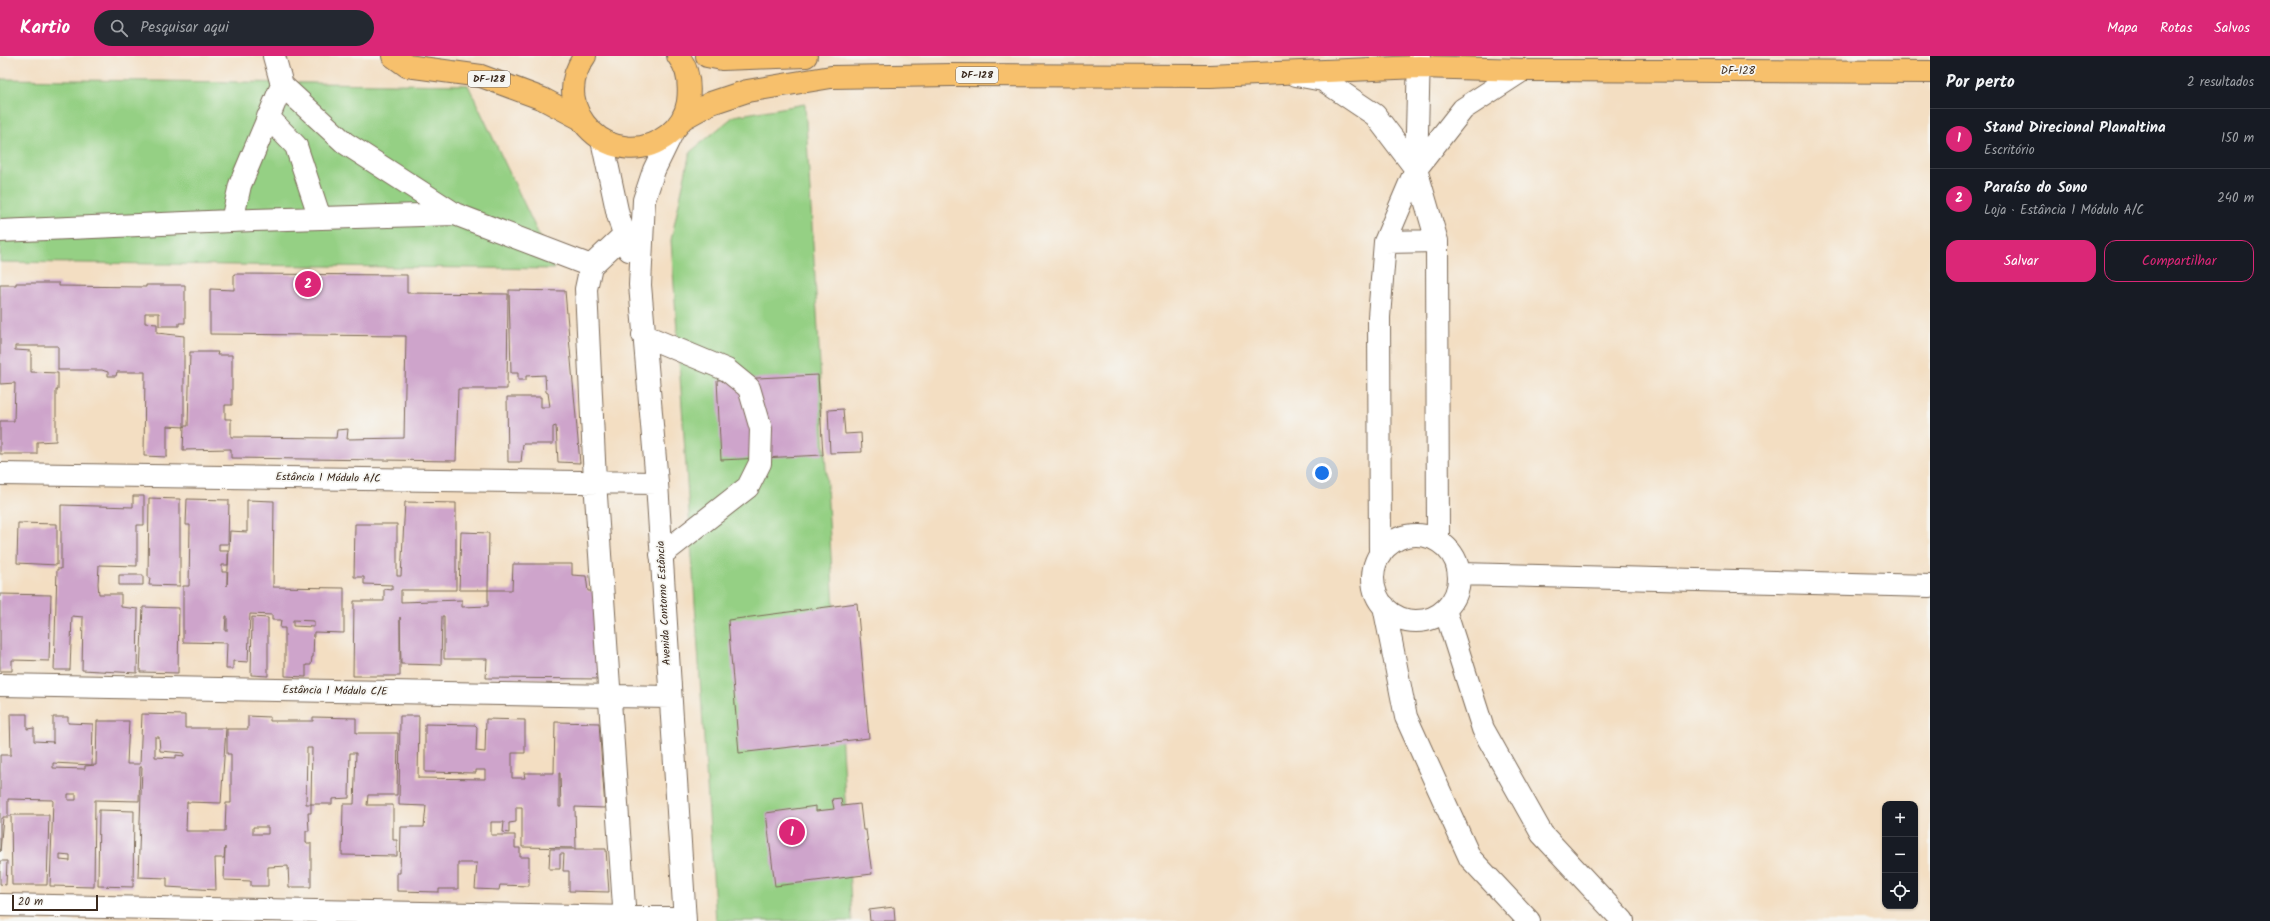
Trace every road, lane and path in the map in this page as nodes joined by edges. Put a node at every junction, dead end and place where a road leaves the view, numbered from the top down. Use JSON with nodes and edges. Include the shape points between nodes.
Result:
{"nodes":[{"id":1,"x":274,"y":56,"type":"edge"},
{"id":2,"x":393,"y":56,"type":"edge"},
{"id":3,"x":584,"y":56,"type":"edge"},
{"id":4,"x":678,"y":56,"type":"edge"},
{"id":5,"x":707,"y":56,"type":"edge"},
{"id":6,"x":806,"y":56,"type":"edge"},
{"id":7,"x":1243,"y":56,"type":"edge"},
{"id":8,"x":1335,"y":56,"type":"edge"},
{"id":9,"x":1506,"y":56,"type":"edge"},
{"id":10,"x":1419,"y":62,"type":"edge"},
{"id":11,"x":1523,"y":70,"type":"junction"},
{"id":12,"x":1279,"y":72,"type":"junction"},
{"id":13,"x":1930,"y":72,"type":"edge"},
{"id":14,"x":1257,"y":73,"type":"junction"},
{"id":15,"x":282,"y":85,"type":"junction"},
{"id":16,"x":268,"y":117,"type":"junction"},
{"id":17,"x":581,"y":119,"type":"junction"},
{"id":18,"x":677,"y":125,"type":"junction"},
{"id":19,"x":602,"y":140,"type":"junction"},
{"id":20,"x":1416,"y":169,"type":"junction"},
{"id":21,"x":455,"y":214,"type":"junction"},
{"id":22,"x":320,"y":218,"type":"junction"},
{"id":23,"x":232,"y":221,"type":"junction"},
{"id":24,"x":0,"y":231,"type":"edge"},
{"id":25,"x":624,"y":235,"type":"junction"},
{"id":26,"x":1437,"y":241,"type":"junction"},
{"id":27,"x":1385,"y":242,"type":"junction"},
{"id":28,"x":591,"y":266,"type":"junction"},
{"id":29,"x":640,"y":285,"type":"junction"},
{"id":30,"x":644,"y":335,"type":"junction"},
{"id":31,"x":0,"y":474,"type":"edge"},
{"id":32,"x":595,"y":481,"type":"junction"},
{"id":33,"x":657,"y":483,"type":"junction"},
{"id":34,"x":1438,"y":540,"type":"junction"},
{"id":35,"x":661,"y":555,"type":"junction"},
{"id":36,"x":1380,"y":556,"type":"junction"},
{"id":37,"x":1459,"y":574,"type":"junction"},
{"id":38,"x":1930,"y":586,"type":"edge"},
{"id":39,"x":1384,"y":606,"type":"junction"},
{"id":40,"x":1444,"y":610,"type":"junction"},
{"id":41,"x":0,"y":685,"type":"edge"},
{"id":42,"x":608,"y":696,"type":"junction"},
{"id":43,"x":669,"y":698,"type":"junction"},
{"id":44,"x":0,"y":905,"type":"edge"},
{"id":45,"x":625,"y":919,"type":"edge"},
{"id":46,"x":684,"y":919,"type":"edge"},
{"id":47,"x":1529,"y":921,"type":"edge"},
{"id":48,"x":1623,"y":921,"type":"edge"}],
"edges":[{"from":1,"to":15,"type":"street"},
{"from":2,"to":17,"type":"main road","name":"DF-128","number":"DF-128","via":[[407,66],[480,76],[543,99]]},
{"from":3,"to":17,"type":"main road","number":"DF-128","via":[[575,75],[573,90],[575,105]]},
{"from":4,"to":18,"type":"main road","via":[[687,74],[689,90],[688,105]]},
{"from":5,"to":6,"type":"main road","via":[[722,59]]},
{"from":7,"to":14,"type":"main road"},
{"from":8,"to":12,"type":"main road"},
{"from":9,"to":11,"type":"main road"},
{"from":10,"to":11,"type":"main road","name":"DF-128","number":"DF-128"},
{"from":10,"to":12,"type":"main road","name":"DF-128","number":"DF-128"},
{"from":10,"to":20,"type":"street"},
{"from":11,"to":13,"type":"main road","name":"DF-128","number":"DF-128"},
{"from":11,"to":20,"type":"street","via":[[1463,109]]},
{"from":12,"to":14,"type":"main road","name":"DF-128","number":"DF-128"},
{"from":12,"to":20,"type":"street","via":[[1323,80],[1375,115]]},
{"from":14,"to":18,"type":"main road","name":"DF-128","number":"DF-128","via":[[1210,76],[831,77],[747,91],[711,103]]},
{"from":15,"to":16,"type":"street"},
{"from":15,"to":21,"type":"street","via":[[345,143]]},
{"from":16,"to":22,"type":"street","via":[[296,146]]},
{"from":16,"to":23,"type":"street","via":[[240,185]]},
{"from":17,"to":19,"type":"main road","number":"DF-128","via":[[590,132]]},
{"from":18,"to":19,"type":"main road","number":"DF-128","via":[[661,140],[646,146],[616,146]]},
{"from":18,"to":29,"type":"street","name":"Avenida Contorno Estância","via":[[654,170],[644,200]]},
{"from":19,"to":25,"type":"street","name":"Avenida Contorno Estância"},
{"from":20,"to":26,"type":"street"},
{"from":20,"to":27,"type":"street"},
{"from":21,"to":22,"type":"street"},
{"from":21,"to":28,"type":"street"},
{"from":22,"to":23,"type":"street"},
{"from":23,"to":24,"type":"street"},
{"from":25,"to":28,"type":"street"},
{"from":25,"to":29,"type":"street","name":"Avenida Contorno Estância"},
{"from":26,"to":27,"type":"street"},
{"from":26,"to":34,"type":"street"},
{"from":27,"to":36,"type":"street","via":[[1379,317]]},
{"from":28,"to":32,"type":"street","via":[[586,289]]},
{"from":29,"to":30,"type":"street","name":"Avenida Contorno Estância"},
{"from":30,"to":33,"type":"street","name":"Avenida Contorno Estância"},
{"from":30,"to":35,"type":"street","via":[[727,370],[749,388],[760,429],[760,463],[748,487]]},
{"from":31,"to":32,"type":"street","name":"Estância 1 Módulo A/C"},
{"from":32,"to":33,"type":"street","name":"Estância 1 Módulo A/C"},
{"from":32,"to":42,"type":"street"},
{"from":33,"to":35,"type":"street","name":"Avenida Contorno Estância"},
{"from":34,"to":36,"type":"street","via":[[1426,535],[1412,534],[1388,545]]},
{"from":34,"to":37,"type":"street","via":[[1449,549],[1456,561]]},
{"from":35,"to":43,"type":"street","name":"Avenida Contorno Estância"},
{"from":36,"to":39,"type":"street","via":[[1374,568],[1374,582],[1377,595]]},
{"from":37,"to":38,"type":"street"},
{"from":37,"to":40,"type":"street","via":[[1453,600]]},
{"from":39,"to":40,"type":"street","via":[[1394,615],[1413,620],[1433,618]]},
{"from":39,"to":47,"type":"street","via":[[1406,717],[1470,858]]},
{"from":40,"to":48,"type":"street","via":[[1483,729],[1538,827]]},
{"from":41,"to":42,"type":"street","name":"Estância 1 Módulo C/E"},
{"from":42,"to":43,"type":"street","name":"Estância 1 Módulo C/E"},
{"from":42,"to":45,"type":"street"},
{"from":43,"to":46,"type":"street","name":"Avenida Contorno Estância"},
{"from":44,"to":45,"type":"street"},
{"from":45,"to":46,"type":"street"}]}
